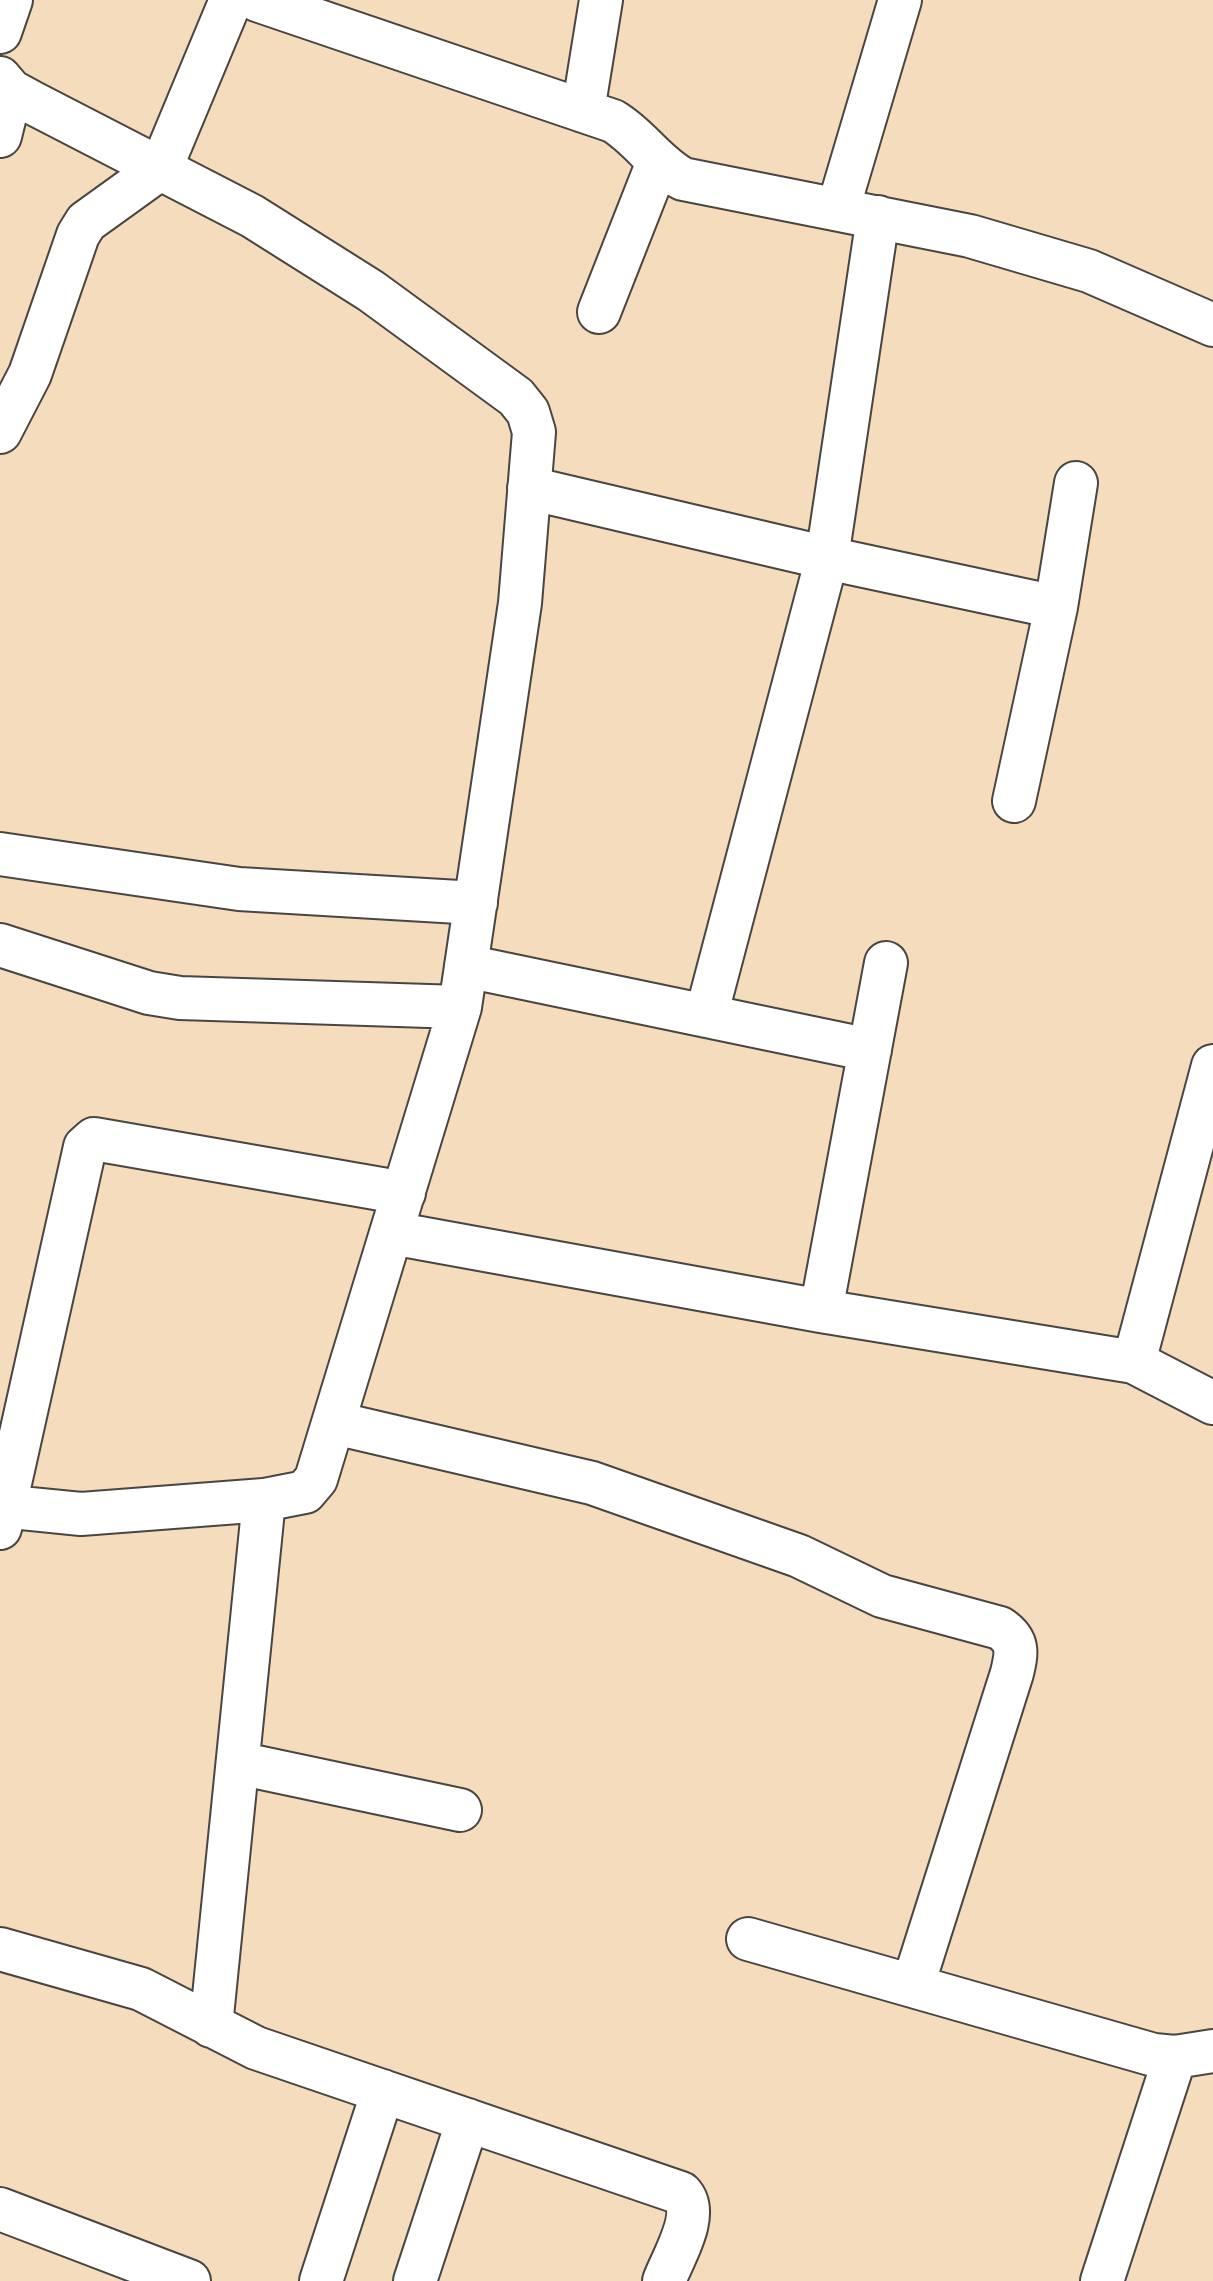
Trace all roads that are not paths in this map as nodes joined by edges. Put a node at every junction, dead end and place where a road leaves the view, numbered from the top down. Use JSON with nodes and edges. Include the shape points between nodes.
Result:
{"nodes":[{"id":1,"x":11,"y":0,"type":"edge"},
{"id":2,"x":231,"y":0,"type":"edge"},
{"id":3,"x":257,"y":0,"type":"edge"},
{"id":4,"x":601,"y":0,"type":"edge"},
{"id":5,"x":900,"y":0,"type":"edge"},
{"id":6,"x":0,"y":32,"type":"edge"},
{"id":7,"x":5,"y":84,"type":"edge"},
{"id":8,"x":583,"y":111,"type":"junction"},
{"id":9,"x":0,"y":136,"type":"edge"},
{"id":10,"x":658,"y":162,"type":"junction"},
{"id":11,"x":161,"y":168,"type":"junction"},
{"id":12,"x":858,"y":213,"type":"junction"},
{"id":13,"x":599,"y":312,"type":"dead end"},
{"id":14,"x":1213,"y":325,"type":"edge"},
{"id":15,"x":0,"y":432,"type":"edge"},
{"id":16,"x":1076,"y":483,"type":"dead end"},
{"id":17,"x":529,"y":488,"type":"junction"},
{"id":18,"x":827,"y":558,"type":"junction"},
{"id":19,"x":1056,"y":607,"type":"junction"},
{"id":20,"x":1014,"y":801,"type":"dead end"},
{"id":21,"x":0,"y":854,"type":"edge"},
{"id":22,"x":476,"y":903,"type":"junction"},
{"id":23,"x":0,"y":945,"type":"edge"},
{"id":24,"x":886,"y":963,"type":"dead end"},
{"id":25,"x":466,"y":966,"type":"junction"},
{"id":26,"x":460,"y":1007,"type":"junction"},
{"id":27,"x":706,"y":1016,"type":"junction"},
{"id":28,"x":870,"y":1050,"type":"junction"},
{"id":29,"x":1213,"y":1066,"type":"edge"},
{"id":30,"x":404,"y":1193,"type":"junction"},
{"id":31,"x":392,"y":1233,"type":"junction"},
{"id":32,"x":821,"y":1311,"type":"junction"},
{"id":33,"x":1134,"y":1362,"type":"junction"},
{"id":34,"x":1213,"y":1403,"type":"edge"},
{"id":35,"x":335,"y":1423,"type":"junction"},
{"id":36,"x":264,"y":1500,"type":"junction"},
{"id":37,"x":1,"y":1513,"type":"edge"},
{"id":38,"x":238,"y":1763,"type":"junction"},
{"id":39,"x":460,"y":1810,"type":"dead end"},
{"id":40,"x":748,"y":1939,"type":"dead end"},
{"id":41,"x":0,"y":1949,"type":"edge"},
{"id":42,"x":913,"y":1985,"type":"junction"},
{"id":43,"x":211,"y":2026,"type":"junction"},
{"id":44,"x":1194,"y":2054,"type":"edge"},
{"id":45,"x":383,"y":2091,"type":"junction"},
{"id":46,"x":468,"y":2120,"type":"junction"},
{"id":47,"x":0,"y":2209,"type":"edge"},
{"id":48,"x":189,"y":2281,"type":"edge"},
{"id":49,"x":321,"y":2281,"type":"edge"},
{"id":50,"x":415,"y":2281,"type":"edge"},
{"id":51,"x":664,"y":2281,"type":"edge"},
{"id":52,"x":1102,"y":2281,"type":"edge"}],
"edges":[{"from":1,"to":6,"type":"street"},
{"from":2,"to":11,"type":"street"},
{"from":3,"to":8,"type":"street"},
{"from":4,"to":8,"type":"street"},
{"from":5,"to":12,"type":"street"},
{"from":7,"to":9,"type":"street"},
{"from":7,"to":11,"type":"street"},
{"from":8,"to":10,"type":"street","via":[[633,132]]},
{"from":10,"to":12,"type":"street","via":[[683,179]]},
{"from":10,"to":13,"type":"street"},
{"from":11,"to":15,"type":"street","via":[[86,222],[78,235],[30,374]]},
{"from":11,"to":17,"type":"street","via":[[252,216],[371,291],[516,397],[534,432]]},
{"from":12,"to":14,"type":"street","via":[[970,236],[1089,271]]},
{"from":12,"to":18,"type":"street"},
{"from":16,"to":19,"type":"street"},
{"from":17,"to":18,"type":"street"},
{"from":17,"to":22,"type":"street","via":[[520,603]]},
{"from":18,"to":19,"type":"street"},
{"from":18,"to":27,"type":"street"},
{"from":19,"to":20,"type":"street"},
{"from":21,"to":22,"type":"street","via":[[239,889]]},
{"from":22,"to":25,"type":"street"},
{"from":23,"to":26,"type":"street","via":[[180,998]]},
{"from":24,"to":28,"type":"street"},
{"from":25,"to":26,"type":"street"},
{"from":25,"to":27,"type":"street"},
{"from":26,"to":30,"type":"street"},
{"from":27,"to":28,"type":"street"},
{"from":28,"to":32,"type":"street"},
{"from":29,"to":33,"type":"street"},
{"from":30,"to":31,"type":"street"},
{"from":30,"to":37,"type":"street","via":[[94,1139],[85,1147]]},
{"from":31,"to":32,"type":"street"},
{"from":31,"to":35,"type":"street"},
{"from":32,"to":33,"type":"street"},
{"from":33,"to":34,"type":"street"},
{"from":35,"to":36,"type":"street","via":[[316,1479],[305,1492]]},
{"from":35,"to":42,"type":"street","via":[[592,1483],[799,1556],[882,1596],[1000,1628],[1012,1637],[1017,1650],[1012,1673]]},
{"from":36,"to":37,"type":"street","via":[[81,1514]]},
{"from":36,"to":38,"type":"street"},
{"from":38,"to":39,"type":"street"},
{"from":38,"to":43,"type":"street"},
{"from":40,"to":42,"type":"street"},
{"from":41,"to":43,"type":"street","via":[[141,1989]]},
{"from":42,"to":44,"type":"street","via":[[1154,2055]]},
{"from":43,"to":45,"type":"street","via":[[256,2048]]},
{"from":44,"to":52,"type":"street"},
{"from":45,"to":46,"type":"street"},
{"from":45,"to":49,"type":"street"},
{"from":46,"to":50,"type":"street"},
{"from":46,"to":51,"type":"street","via":[[681,2193],[689,2201],[690,2214]]},
{"from":47,"to":48,"type":"street"}]}
